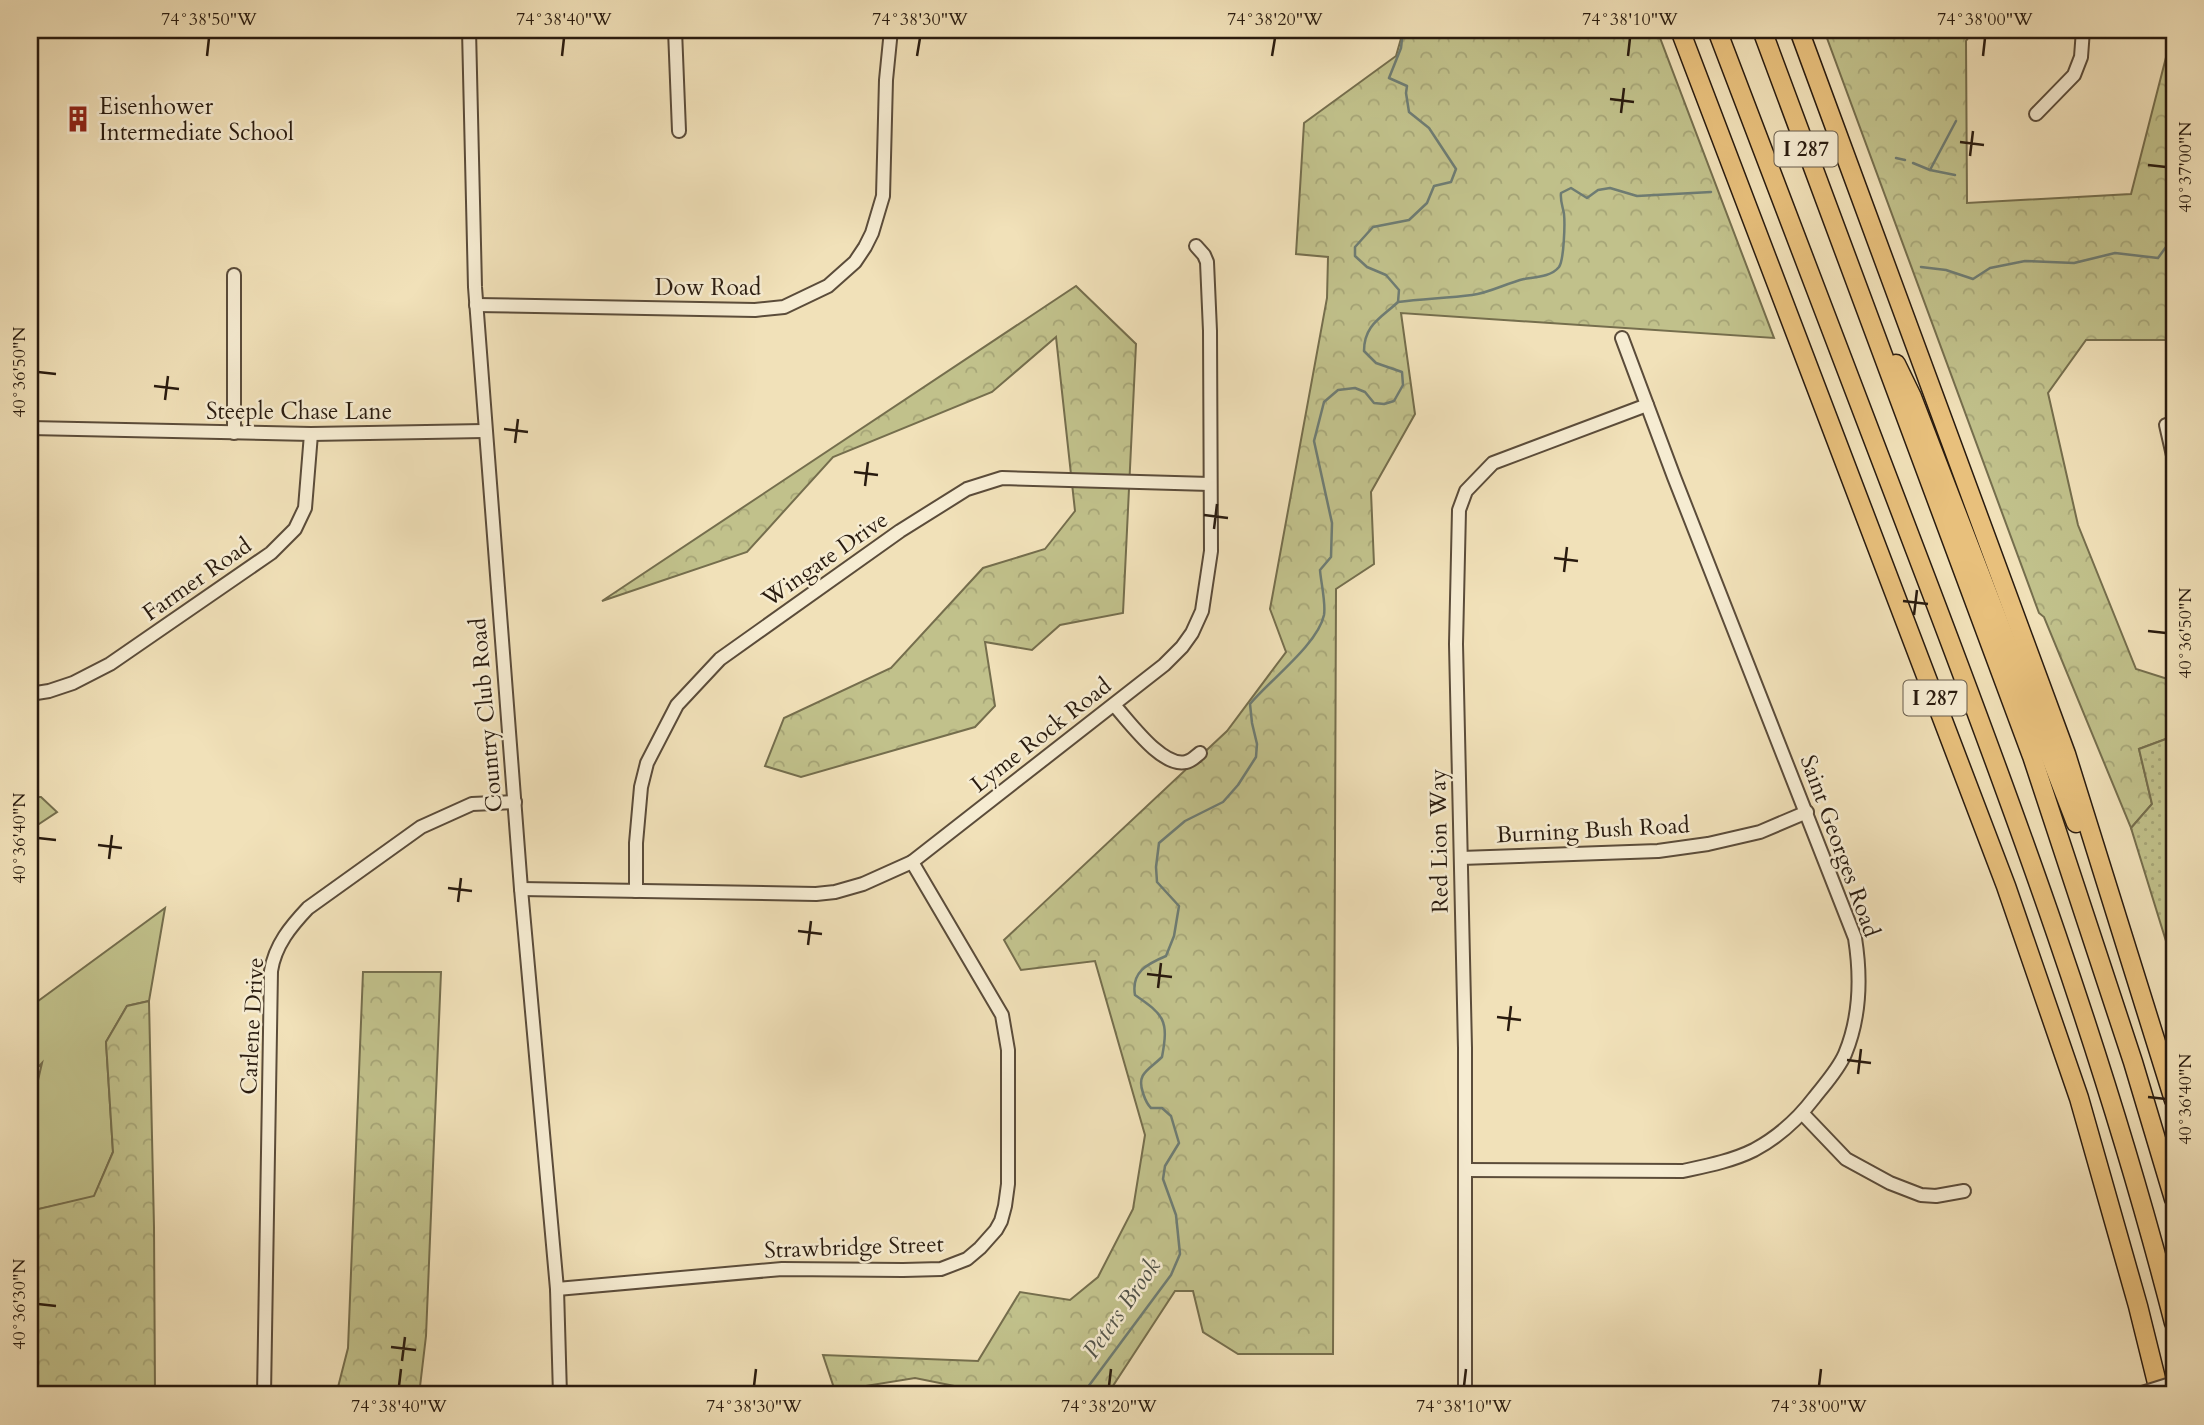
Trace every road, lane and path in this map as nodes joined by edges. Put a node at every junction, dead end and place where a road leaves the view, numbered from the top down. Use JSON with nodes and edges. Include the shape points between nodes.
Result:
{"nodes":[{"id":1,"x":469,"y":30,"type":"edge"},
{"id":2,"x":675,"y":30,"type":"edge"},
{"id":3,"x":891,"y":30,"type":"edge"},
{"id":4,"x":1680,"y":30,"type":"edge"},
{"id":5,"x":1717,"y":30,"type":"edge"},
{"id":6,"x":1762,"y":30,"type":"edge"},
{"id":7,"x":1799,"y":30,"type":"edge"},
{"id":8,"x":2083,"y":30,"type":"edge"},
{"id":9,"x":2036,"y":114,"type":"dead end"},
{"id":10,"x":679,"y":131,"type":"dead end"},
{"id":11,"x":1196,"y":246,"type":"dead end"},
{"id":12,"x":1851,"y":269,"type":"junction"},
{"id":13,"x":234,"y":275,"type":"dead end"},
{"id":14,"x":476,"y":305,"type":"junction"},
{"id":15,"x":1622,"y":338,"type":"dead end"},
{"id":16,"x":1647,"y":405,"type":"junction"},
{"id":17,"x":2166,"y":425,"type":"dead end"},
{"id":18,"x":30,"y":428,"type":"edge"},
{"id":19,"x":484,"y":431,"type":"junction"},
{"id":20,"x":234,"y":433,"type":"junction"},
{"id":21,"x":311,"y":434,"type":"junction"},
{"id":22,"x":2174,"y":460,"type":"edge"},
{"id":23,"x":1210,"y":484,"type":"junction"},
{"id":24,"x":30,"y":694,"type":"edge"},
{"id":25,"x":1114,"y":705,"type":"junction"},
{"id":26,"x":1200,"y":753,"type":"dead end"},
{"id":27,"x":515,"y":802,"type":"junction"},
{"id":28,"x":1807,"y":812,"type":"junction"},
{"id":29,"x":1461,"y":858,"type":"junction"},
{"id":30,"x":912,"y":862,"type":"junction"},
{"id":31,"x":2106,"y":886,"type":"junction"},
{"id":32,"x":521,"y":889,"type":"junction"},
{"id":33,"x":636,"y":891,"type":"junction"},
{"id":34,"x":2174,"y":1100,"type":"edge"},
{"id":35,"x":1802,"y":1113,"type":"junction"},
{"id":36,"x":1465,"y":1170,"type":"junction"},
{"id":37,"x":1964,"y":1191,"type":"dead end"},
{"id":38,"x":2174,"y":1199,"type":"edge"},
{"id":39,"x":557,"y":1289,"type":"junction"},
{"id":40,"x":2174,"y":1323,"type":"edge"},
{"id":41,"x":2174,"y":1383,"type":"edge"},
{"id":42,"x":264,"y":1395,"type":"edge"},
{"id":43,"x":560,"y":1395,"type":"edge"},
{"id":44,"x":1465,"y":1395,"type":"edge"},
{"id":45,"x":2136,"y":1395,"type":"edge"},
{"id":46,"x":2160,"y":1395,"type":"edge"}],
"edges":[{"from":1,"to":14,"type":"street","name":"Country Club Road"},
{"from":2,"to":10,"type":"street"},
{"from":3,"to":14,"type":"street","name":"Dow Road","via":[[882,202],[865,247],[828,286],[783,306],[755,310]]},
{"from":4,"to":46,"type":"highway","number":"I 287","via":[[2019,922],[2085,1121]]},
{"from":5,"to":40,"type":"highway","number":"I 287","via":[[2039,882],[2109,1091]]},
{"from":6,"to":12,"type":"highway","number":"I 287"},
{"from":7,"to":31,"type":"highway","number":"I 287","via":[[2066,754]]},
{"from":8,"to":9,"type":"street","via":[[2074,75]]},
{"from":11,"to":23,"type":"street","name":"Lyme Rock Road","via":[[1207,262]]},
{"from":12,"to":31,"type":"highway","via":[[1912,397],[2091,860]]},
{"from":12,"to":38,"type":"highway","number":"I 287","via":[[2032,756]]},
{"from":13,"to":20,"type":"street"},
{"from":14,"to":19,"type":"street","name":"Country Club Road"},
{"from":15,"to":16,"type":"street","name":"Saint Georges Road"},
{"from":16,"to":28,"type":"street","name":"Saint Georges Road"},
{"from":16,"to":29,"type":"street","name":"Red Lion Way","via":[[1493,463],[1466,491],[1459,510],[1456,644]]},
{"from":17,"to":22,"type":"street"},
{"from":18,"to":20,"type":"street","name":"Steeple Chase Lane"},
{"from":19,"to":21,"type":"street","name":"Steeple Chase Lane"},
{"from":19,"to":27,"type":"street","name":"Country Club Road"},
{"from":20,"to":21,"type":"street","name":"Steeple Chase Lane"},
{"from":21,"to":24,"type":"street","name":"Farmer Road","via":[[305,508],[295,529],[271,553],[110,664],[73,683]]},
{"from":23,"to":25,"type":"street","name":"Lyme Rock Road","via":[[1211,551],[1202,611],[1182,647]]},
{"from":23,"to":33,"type":"street","name":"Wingate Drive","via":[[1002,478],[967,489],[900,531],[720,659],[677,705],[647,763],[641,787]]},
{"from":25,"to":26,"type":"street","via":[[1168,760],[1184,763]]},
{"from":25,"to":30,"type":"street","name":"Lyme Rock Road"},
{"from":27,"to":32,"type":"street","name":"Country Club Road"},
{"from":27,"to":42,"type":"street","name":"Carlene Drive","via":[[472,804],[421,827],[309,908],[276,949],[271,971]]},
{"from":28,"to":29,"type":"street","name":"Burning Bush Road","via":[[1760,832],[1674,849]]},
{"from":28,"to":35,"type":"street","name":"Saint Georges Road","via":[[1855,938],[1859,983],[1845,1054]]},
{"from":29,"to":36,"type":"street","name":"Red Lion Way"},
{"from":30,"to":33,"type":"street","name":"Lyme Rock Road","via":[[863,884],[816,894]]},
{"from":30,"to":39,"type":"street","name":"Strawbridge Street","via":[[1002,1015],[1008,1050],[1008,1184],[1001,1221],[989,1238],[967,1259],[941,1269],[782,1269]]},
{"from":31,"to":34,"type":"highway","number":"I 287"},
{"from":32,"to":33,"type":"street","name":"Lyme Rock Road"},
{"from":32,"to":39,"type":"street","name":"Country Club Road"},
{"from":35,"to":36,"type":"street","name":"Saint Georges Road","via":[[1754,1150],[1683,1171]]},
{"from":35,"to":37,"type":"street","via":[[1846,1159],[1890,1183],[1921,1195]]},
{"from":36,"to":44,"type":"street","name":"Red Lion Way"},
{"from":39,"to":43,"type":"street","name":"Country Club Road"},
{"from":41,"to":45,"type":"street","bridge":true}]}
